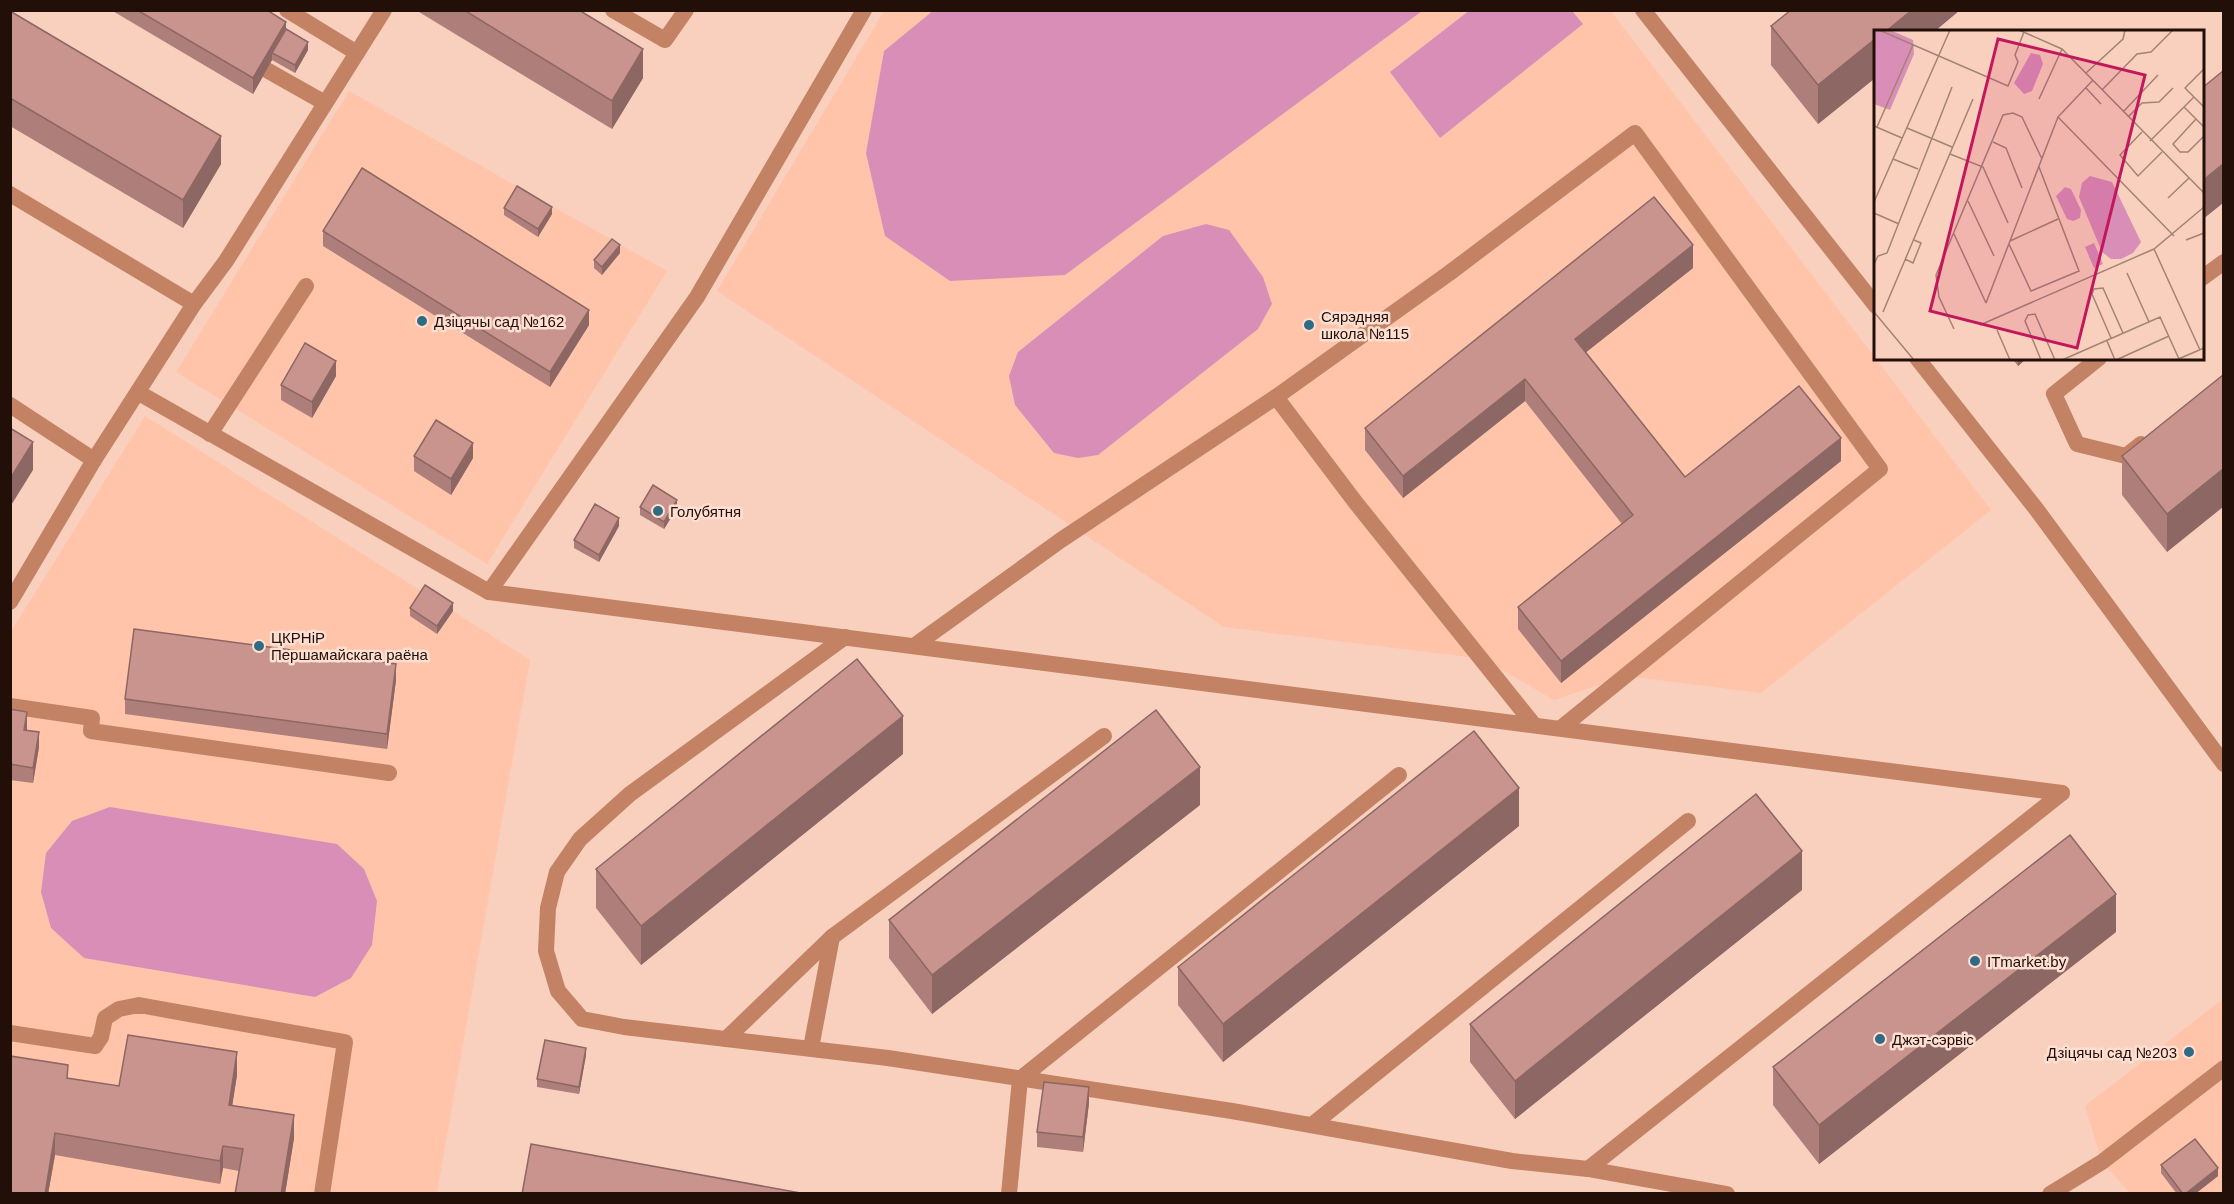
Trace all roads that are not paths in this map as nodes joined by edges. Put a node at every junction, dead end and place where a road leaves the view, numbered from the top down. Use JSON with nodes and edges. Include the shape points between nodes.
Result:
{"nodes":[{"id":1,"x":288,"y":10,"type":"edge"},
{"id":2,"x":384,"y":10,"type":"edge"},
{"id":3,"x":613,"y":10,"type":"edge"},
{"id":4,"x":686,"y":10,"type":"edge"},
{"id":5,"x":864,"y":10,"type":"edge"},
{"id":6,"x":1643,"y":10,"type":"edge"},
{"id":7,"x":357,"y":53,"type":"junction"},
{"id":8,"x":238,"y":54,"type":"edge"},
{"id":9,"x":325,"y":103,"type":"junction"},
{"id":10,"x":10,"y":195,"type":"edge"},
{"id":11,"x":2223,"y":262,"type":"edge"},
{"id":12,"x":2204,"y":276,"type":"edge"},
{"id":13,"x":306,"y":286,"type":"dead end"},
{"id":14,"x":194,"y":304,"type":"junction"},
{"id":15,"x":1874,"y":305,"type":"edge"},
{"id":16,"x":1919,"y":360,"type":"edge"},
{"id":17,"x":2097,"y":360,"type":"edge"},
{"id":18,"x":139,"y":393,"type":"junction"},
{"id":19,"x":1276,"y":398,"type":"junction"},
{"id":20,"x":10,"y":405,"type":"edge"},
{"id":21,"x":210,"y":434,"type":"junction"},
{"id":22,"x":2153,"y":436,"type":"edge"},
{"id":23,"x":94,"y":460,"type":"junction"},
{"id":24,"x":489,"y":592,"type":"junction"},
{"id":25,"x":10,"y":602,"type":"edge"},
{"id":26,"x":845,"y":637,"type":"junction"},
{"id":27,"x":914,"y":646,"type":"junction"},
{"id":28,"x":10,"y":706,"type":"edge"},
{"id":29,"x":1534,"y":725,"type":"junction"},
{"id":30,"x":1561,"y":728,"type":"junction"},
{"id":31,"x":1104,"y":736,"type":"dead end"},
{"id":32,"x":2223,"y":764,"type":"edge"},
{"id":33,"x":389,"y":773,"type":"dead end"},
{"id":34,"x":1399,"y":775,"type":"dead end"},
{"id":35,"x":1688,"y":821,"type":"dead end"},
{"id":36,"x":832,"y":937,"type":"junction"},
{"id":37,"x":10,"y":1033,"type":"edge"},
{"id":38,"x":726,"y":1039,"type":"junction"},
{"id":39,"x":811,"y":1048,"type":"junction"},
{"id":40,"x":2223,"y":1068,"type":"edge"},
{"id":41,"x":1020,"y":1079,"type":"junction"},
{"id":42,"x":1312,"y":1125,"type":"junction"},
{"id":43,"x":1588,"y":1169,"type":"junction"},
{"id":44,"x":322,"y":1194,"type":"edge"},
{"id":45,"x":1009,"y":1194,"type":"edge"},
{"id":46,"x":1727,"y":1194,"type":"edge"},
{"id":47,"x":2050,"y":1194,"type":"edge"}],
"edges":[{"from":1,"to":7,"type":"street"},
{"from":2,"to":7,"type":"street"},
{"from":3,"to":4,"type":"street","via":[[665,40]]},
{"from":5,"to":24,"type":"street","via":[[697,297]]},
{"from":6,"to":15,"type":"street"},
{"from":7,"to":9,"type":"street"},
{"from":8,"to":9,"type":"street"},
{"from":9,"to":14,"type":"street","via":[[226,261]]},
{"from":10,"to":14,"type":"street"},
{"from":11,"to":12,"type":"street"},
{"from":13,"to":21,"type":"street"},
{"from":14,"to":18,"type":"street"},
{"from":16,"to":32,"type":"street","via":[[2037,510]]},
{"from":17,"to":22,"type":"street","via":[[2055,394],[2077,444],[2126,456]]},
{"from":18,"to":21,"type":"street"},
{"from":18,"to":23,"type":"street"},
{"from":19,"to":27,"type":"street","via":[[1060,540]]},
{"from":19,"to":29,"type":"street"},
{"from":19,"to":30,"type":"street","via":[[1635,133],[1880,469]]},
{"from":20,"to":23,"type":"street"},
{"from":21,"to":24,"type":"street"},
{"from":23,"to":25,"type":"street"},
{"from":24,"to":26,"type":"street"},
{"from":26,"to":27,"type":"street"},
{"from":26,"to":38,"type":"street","via":[[630,794],[580,839],[557,872],[548,908],[546,951],[558,991],[582,1019],[624,1028]]},
{"from":27,"to":29,"type":"street"},
{"from":28,"to":33,"type":"street","via":[[92,718],[91,731]]},
{"from":29,"to":30,"type":"street"},
{"from":30,"to":43,"type":"street","via":[[2062,793]]},
{"from":31,"to":36,"type":"street"},
{"from":34,"to":41,"type":"street"},
{"from":35,"to":42,"type":"street"},
{"from":36,"to":38,"type":"street"},
{"from":36,"to":39,"type":"street"},
{"from":37,"to":44,"type":"street","via":[[95,1046],[105,1018],[119,1009],[139,1005],[345,1042]]},
{"from":38,"to":39,"type":"street"},
{"from":39,"to":41,"type":"street"},
{"from":40,"to":47,"type":"street","via":[[2102,1162]]},
{"from":41,"to":42,"type":"street"},
{"from":41,"to":45,"type":"street"},
{"from":42,"to":43,"type":"street","via":[[1512,1161]]},
{"from":43,"to":46,"type":"street"}]}
